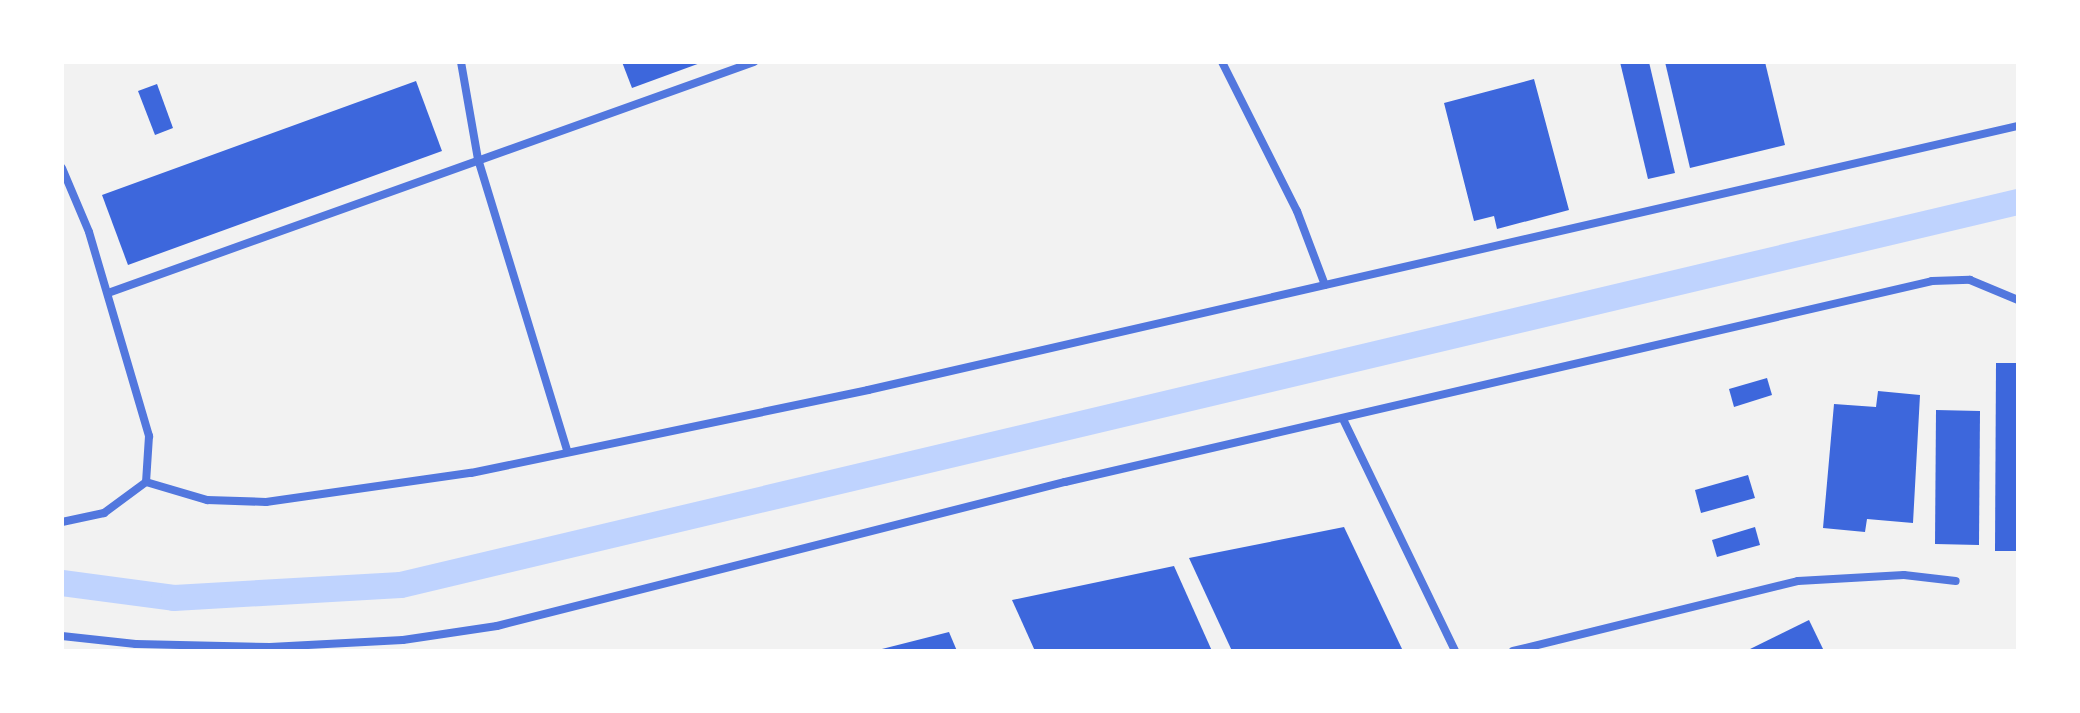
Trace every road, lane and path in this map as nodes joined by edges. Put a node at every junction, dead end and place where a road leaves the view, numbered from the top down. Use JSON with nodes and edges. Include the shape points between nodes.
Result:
{"nodes":[{"id":1,"x":461,"y":62,"type":"edge"},
{"id":2,"x":754,"y":62,"type":"edge"},
{"id":3,"x":1222,"y":62,"type":"edge"},
{"id":4,"x":2018,"y":126,"type":"edge"},
{"id":5,"x":478,"y":159,"type":"junction"},
{"id":6,"x":62,"y":168,"type":"edge"},
{"id":7,"x":1325,"y":285,"type":"junction"},
{"id":8,"x":108,"y":293,"type":"junction"},
{"id":9,"x":2018,"y":300,"type":"edge"},
{"id":10,"x":1343,"y":419,"type":"junction"},
{"id":11,"x":567,"y":451,"type":"junction"},
{"id":12,"x":146,"y":482,"type":"junction"},
{"id":13,"x":62,"y":522,"type":"edge"},
{"id":14,"x":1956,"y":581,"type":"dead end"},
{"id":15,"x":62,"y":636,"type":"edge"},
{"id":16,"x":137,"y":648,"type":"edge"},
{"id":17,"x":1455,"y":651,"type":"edge"},
{"id":18,"x":1513,"y":651,"type":"edge"}],
"edges":[{"from":1,"to":5,"type":"street"},
{"from":2,"to":5,"type":"street"},
{"from":3,"to":7,"type":"street","via":[[1297,211]]},
{"from":4,"to":7,"type":"street"},
{"from":5,"to":8,"type":"street"},
{"from":5,"to":11,"type":"street"},
{"from":6,"to":8,"type":"street"},
{"from":7,"to":11,"type":"street","via":[[868,390]]},
{"from":8,"to":12,"type":"street","via":[[149,436]]},
{"from":9,"to":10,"type":"street","via":[[1970,280],[1932,281]]},
{"from":10,"to":16,"type":"street","via":[[1065,482],[497,626],[403,640]]},
{"from":10,"to":17,"type":"street"},
{"from":11,"to":12,"type":"street","via":[[389,488],[266,502],[207,500]]},
{"from":12,"to":13,"type":"street","via":[[104,513]]},
{"from":14,"to":18,"type":"street","via":[[1904,575],[1798,581]]},
{"from":15,"to":16,"type":"street"}]}
